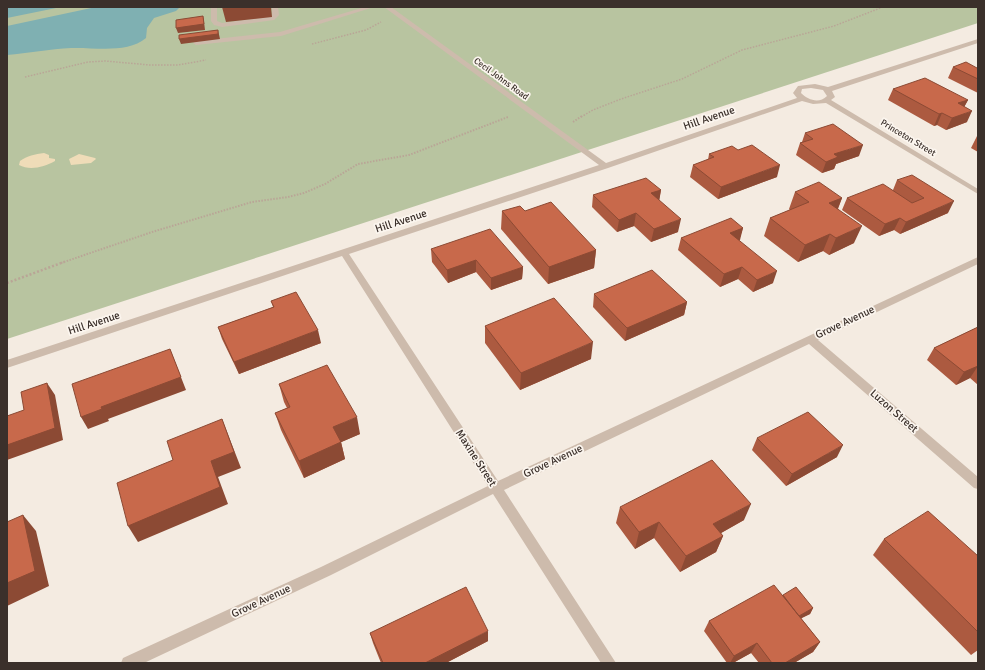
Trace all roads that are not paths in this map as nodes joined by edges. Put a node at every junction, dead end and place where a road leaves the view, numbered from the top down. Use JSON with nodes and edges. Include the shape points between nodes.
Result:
{"nodes":[{"id":1,"x":214,"y":7,"type":"edge"},
{"id":2,"x":275,"y":7,"type":"edge"},
{"id":3,"x":370,"y":7,"type":"edge"},
{"id":4,"x":387,"y":7,"type":"edge"},
{"id":5,"x":978,"y":41,"type":"edge"},
{"id":6,"x":196,"y":43,"type":"edge"},
{"id":7,"x":827,"y":90,"type":"junction"},
{"id":8,"x":802,"y":98,"type":"junction"},
{"id":9,"x":827,"y":101,"type":"junction"},
{"id":10,"x":606,"y":166,"type":"junction"},
{"id":11,"x":978,"y":192,"type":"edge"},
{"id":12,"x":344,"y":253,"type":"junction"},
{"id":13,"x":978,"y":260,"type":"edge"},
{"id":14,"x":810,"y":339,"type":"junction"},
{"id":15,"x":7,"y":364,"type":"edge"},
{"id":16,"x":978,"y":484,"type":"edge"},
{"id":17,"x":495,"y":488,"type":"junction"},
{"id":18,"x":128,"y":663,"type":"edge"},
{"id":19,"x":609,"y":663,"type":"edge"}],
"edges":[{"from":1,"to":2,"type":"street","via":[[214,21],[222,25],[274,18]]},
{"from":3,"to":6,"type":"street","via":[[281,34]]},
{"from":4,"to":10,"type":"street","name":"Cecil Johns Road"},
{"from":5,"to":7,"type":"street"},
{"from":7,"to":8,"type":"street","via":[[816,86],[803,86],[797,91]]},
{"from":7,"to":9,"type":"street","via":[[831,98]]},
{"from":8,"to":9,"type":"street","via":[[818,102]]},
{"from":8,"to":10,"type":"street","name":"Hill Avenue"},
{"from":9,"to":11,"type":"street","name":"Princeton Street"},
{"from":10,"to":12,"type":"street","name":"Hill Avenue"},
{"from":12,"to":15,"type":"street","name":"Hill Avenue"},
{"from":12,"to":17,"type":"street","name":"Maxine Street"},
{"from":13,"to":14,"type":"street","name":"Grove Avenue"},
{"from":14,"to":16,"type":"street","name":"Luzon Street"},
{"from":14,"to":17,"type":"street","name":"Grove Avenue"},
{"from":17,"to":18,"type":"street","name":"Grove Avenue","via":[[326,571]]},
{"from":17,"to":19,"type":"street","name":"Maxine Street"}]}
